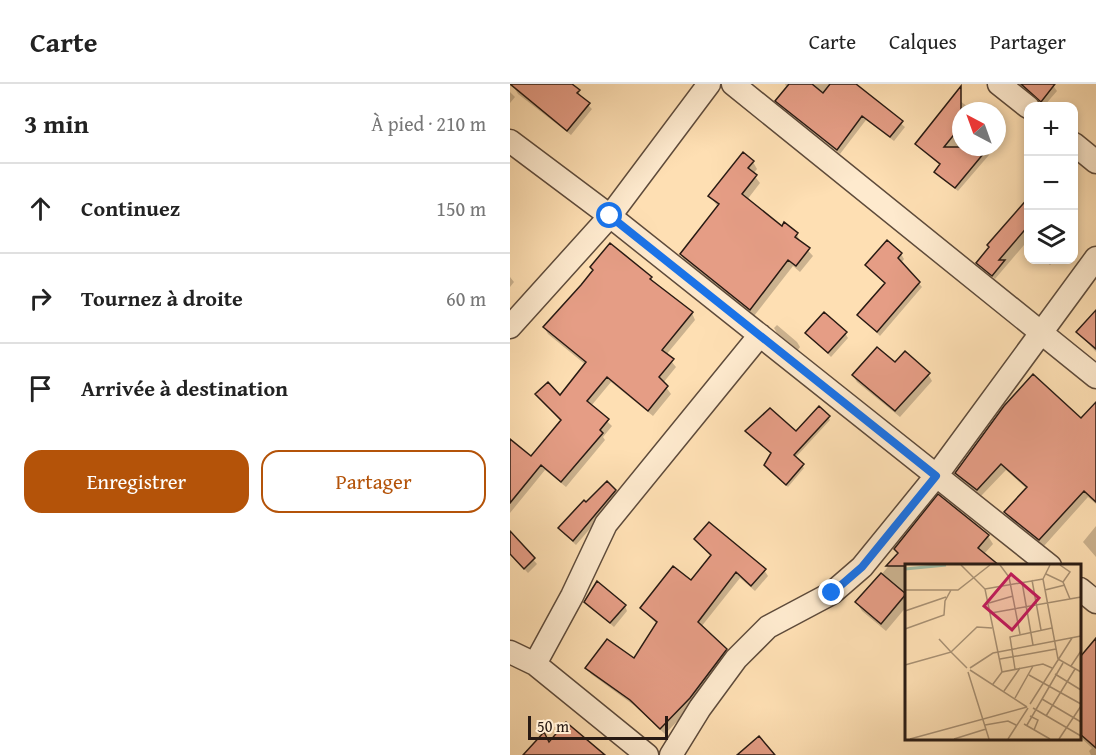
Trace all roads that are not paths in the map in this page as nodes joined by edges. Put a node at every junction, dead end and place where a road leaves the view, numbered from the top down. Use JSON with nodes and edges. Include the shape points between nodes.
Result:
{"nodes":[{"id":1,"x":709,"y":84,"type":"edge"},
{"id":2,"x":733,"y":84,"type":"edge"},
{"id":3,"x":999,"y":84,"type":"edge"},
{"id":4,"x":1024,"y":103,"type":"edge"},
{"id":5,"x":510,"y":141,"type":"edge"},
{"id":6,"x":1078,"y":147,"type":"edge"},
{"id":7,"x":1096,"y":162,"type":"edge"},
{"id":8,"x":610,"y":216,"type":"junction"},
{"id":9,"x":1096,"y":258,"type":"edge"},
{"id":10,"x":510,"y":327,"type":"edge"},
{"id":11,"x":1041,"y":332,"type":"junction"},
{"id":12,"x":759,"y":335,"type":"junction"},
{"id":13,"x":1096,"y":377,"type":"edge"},
{"id":14,"x":936,"y":476,"type":"junction"},
{"id":15,"x":1047,"y":564,"type":"edge"},
{"id":16,"x":1081,"y":590,"type":"edge"},
{"id":17,"x":1096,"y":602,"type":"edge"},
{"id":18,"x":510,"y":652,"type":"edge"},
{"id":19,"x":534,"y":664,"type":"junction"},
{"id":20,"x":647,"y":755,"type":"edge"},
{"id":21,"x":671,"y":755,"type":"edge"}],
"edges":[{"from":1,"to":8,"type":"street"},
{"from":2,"to":11,"type":"street"},
{"from":3,"to":4,"type":"street"},
{"from":5,"to":8,"type":"street"},
{"from":6,"to":7,"type":"street"},
{"from":8,"to":10,"type":"street"},
{"from":8,"to":12,"type":"street"},
{"from":9,"to":11,"type":"street"},
{"from":11,"to":13,"type":"street"},
{"from":11,"to":14,"type":"street"},
{"from":12,"to":14,"type":"street"},
{"from":12,"to":19,"type":"street","via":[[606,524]]},
{"from":14,"to":15,"type":"street"},
{"from":14,"to":21,"type":"street","via":[[862,567],[832,593],[768,627],[736,659]]},
{"from":16,"to":17,"type":"street"},
{"from":18,"to":19,"type":"street"},
{"from":19,"to":20,"type":"street"}]}
